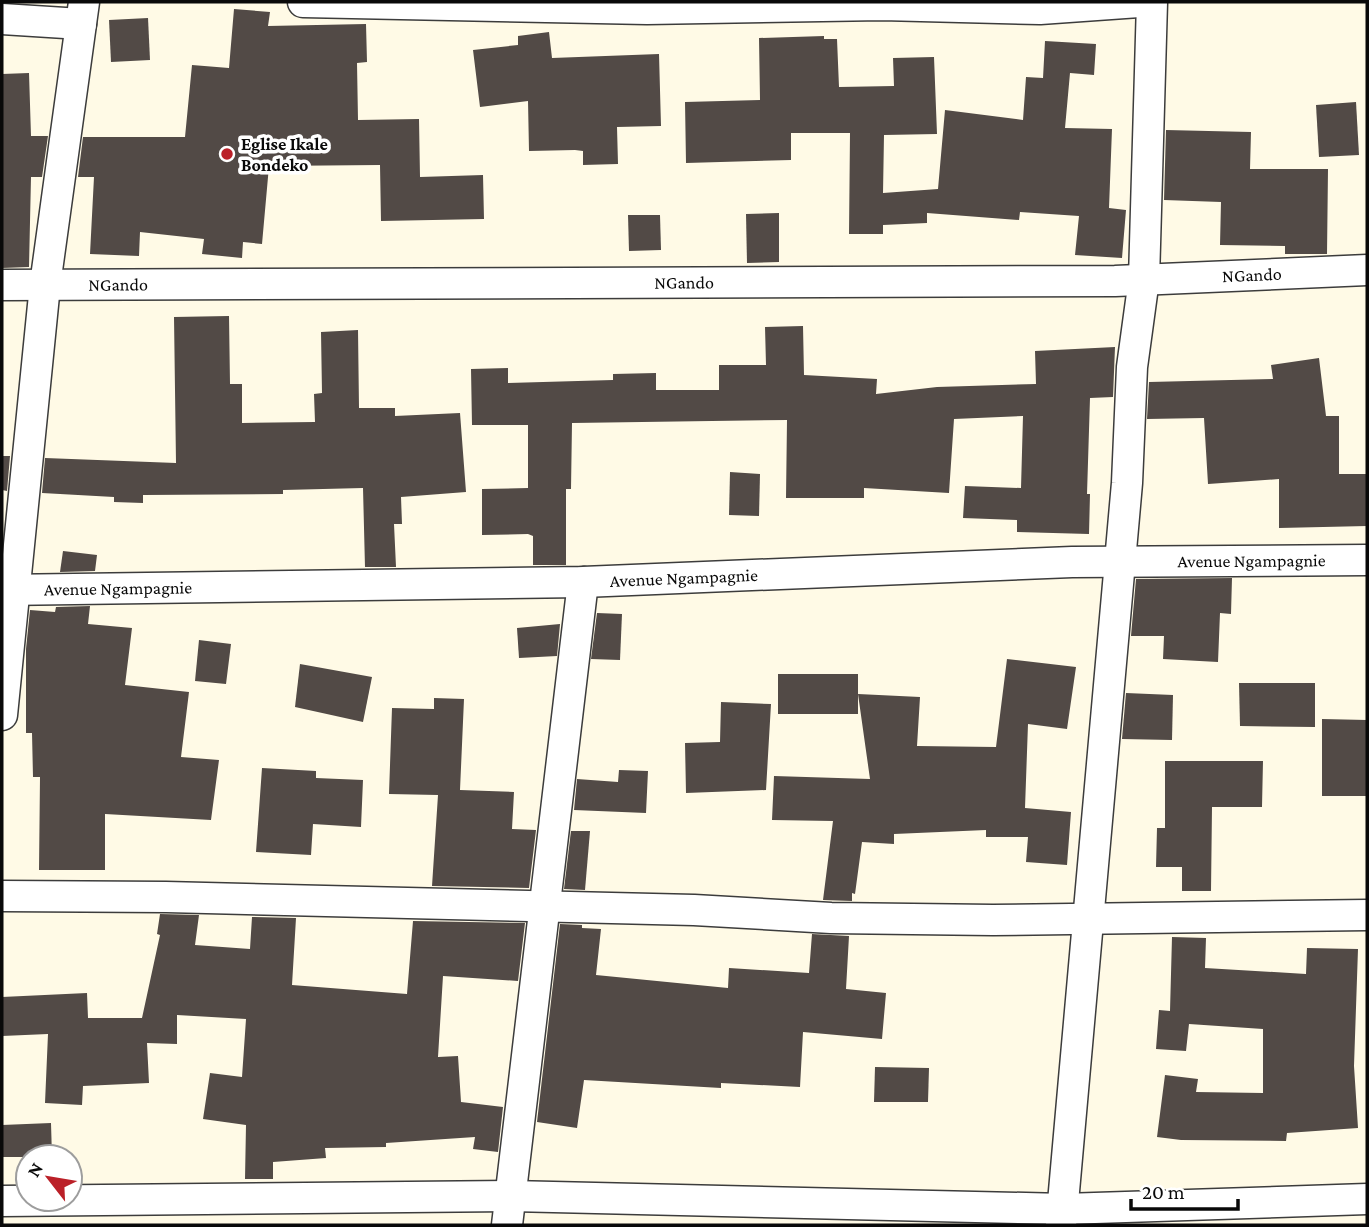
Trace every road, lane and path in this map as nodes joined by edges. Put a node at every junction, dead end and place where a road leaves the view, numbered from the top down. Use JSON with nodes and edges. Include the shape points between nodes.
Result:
{"nodes":[{"id":1,"x":303,"y":2,"type":"edge"},
{"id":2,"x":1139,"y":2,"type":"edge"},
{"id":3,"x":1152,"y":2,"type":"edge"},
{"id":4,"x":82,"y":13,"type":"edge"},
{"id":5,"x":2,"y":19,"type":"edge"},
{"id":6,"x":1367,"y":270,"type":"edge"},
{"id":7,"x":1144,"y":279,"type":"junction"},
{"id":8,"x":2,"y":285,"type":"edge"},
{"id":9,"x":45,"y":285,"type":"junction"},
{"id":10,"x":1367,"y":560,"type":"edge"},
{"id":11,"x":1120,"y":561,"type":"junction"},
{"id":12,"x":583,"y":582,"type":"junction"},
{"id":13,"x":7,"y":590,"type":"edge"},
{"id":14,"x":2,"y":715,"type":"edge"},
{"id":15,"x":2,"y":896,"type":"edge"},
{"id":16,"x":547,"y":907,"type":"junction"},
{"id":17,"x":1367,"y":915,"type":"edge"},
{"id":18,"x":1090,"y":918,"type":"junction"},
{"id":19,"x":1367,"y":1199,"type":"edge"},
{"id":20,"x":2,"y":1201,"type":"edge"},
{"id":21,"x":509,"y":1211,"type":"edge"},
{"id":22,"x":1063,"y":1217,"type":"edge"}],
"edges":[{"from":1,"to":2,"type":"street","via":[[647,9],[882,5],[1040,9]]},
{"from":3,"to":7,"type":"street"},
{"from":4,"to":5,"type":"street"},
{"from":4,"to":9,"type":"street"},
{"from":6,"to":7,"type":"street","name":"NGando"},
{"from":7,"to":9,"type":"street","name":"NGando"},
{"from":7,"to":11,"type":"street","via":[[1132,367]]},
{"from":8,"to":9,"type":"street","name":"NGando"},
{"from":9,"to":13,"type":"street"},
{"from":10,"to":11,"type":"street","name":"Avenue Ngampagnie"},
{"from":11,"to":12,"type":"street","name":"Avenue Ngampagnie"},
{"from":11,"to":18,"type":"street"},
{"from":12,"to":13,"type":"street","name":"Avenue Ngampagnie"},
{"from":12,"to":16,"type":"street"},
{"from":13,"to":14,"type":"street"},
{"from":15,"to":16,"type":"street"},
{"from":16,"to":18,"type":"street","via":[[831,918]]},
{"from":16,"to":21,"type":"street"},
{"from":17,"to":18,"type":"street"},
{"from":18,"to":22,"type":"street"},
{"from":19,"to":22,"type":"street"},
{"from":20,"to":21,"type":"street"},
{"from":21,"to":22,"type":"street"}]}
